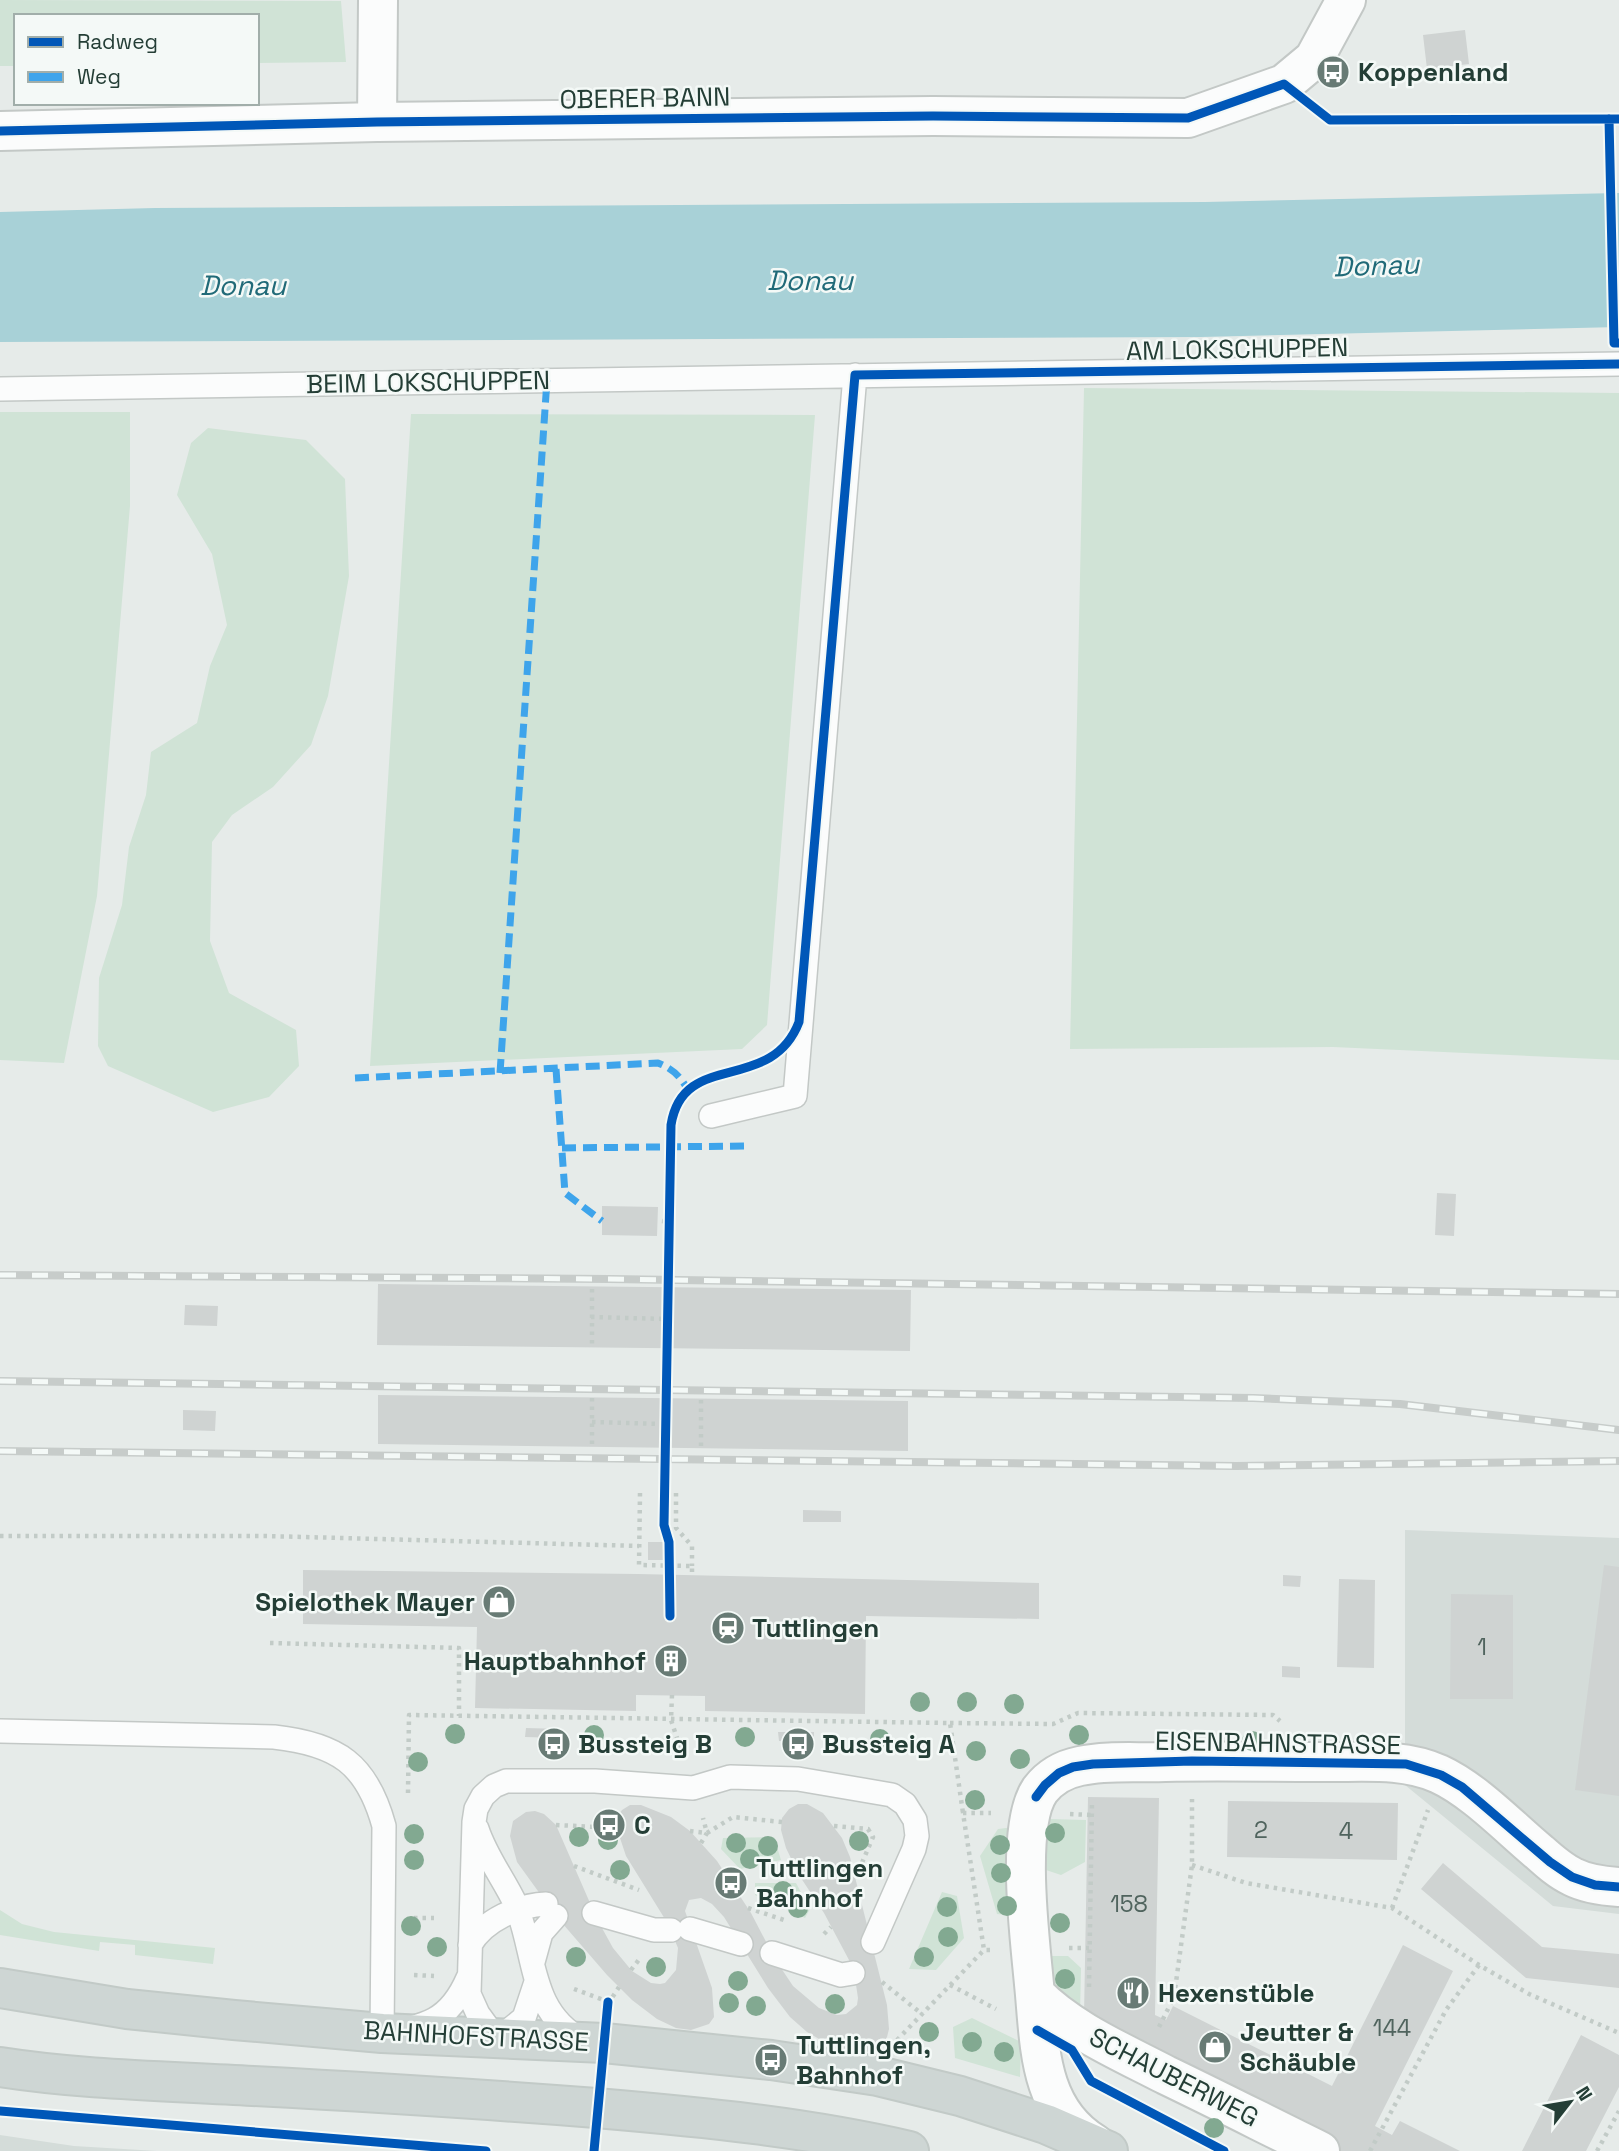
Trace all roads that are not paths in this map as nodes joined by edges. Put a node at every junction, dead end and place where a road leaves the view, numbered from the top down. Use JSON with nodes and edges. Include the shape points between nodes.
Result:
{"nodes":[{"id":1,"x":378,"y":0,"type":"edge"},
{"id":2,"x":1346,"y":0,"type":"edge"},
{"id":3,"x":377,"y":122,"type":"junction"},
{"id":4,"x":0,"y":131,"type":"edge"},
{"id":5,"x":1616,"y":353,"type":"edge"},
{"id":6,"x":855,"y":376,"type":"junction"},
{"id":7,"x":0,"y":389,"type":"edge"},
{"id":8,"x":711,"y":1116,"type":"dead end"},
{"id":9,"x":0,"y":1731,"type":"edge"},
{"id":10,"x":474,"y":1822,"type":"junction"},
{"id":11,"x":1619,"y":1887,"type":"edge"},
{"id":12,"x":594,"y":1913,"type":"dead end"},
{"id":13,"x":873,"y":1942,"type":"dead end"},
{"id":14,"x":741,"y":1944,"type":"dead end"},
{"id":15,"x":772,"y":1953,"type":"dead end"},
{"id":16,"x":469,"y":1962,"type":"junction"},
{"id":17,"x":853,"y":1973,"type":"dead end"},
{"id":18,"x":534,"y":1975,"type":"junction"},
{"id":19,"x":0,"y":1988,"type":"edge"},
{"id":20,"x":1035,"y":1994,"type":"junction"},
{"id":21,"x":382,"y":2033,"type":"junction"},
{"id":22,"x":497,"y":2040,"type":"junction"},
{"id":23,"x":585,"y":2042,"type":"junction"},
{"id":24,"x":0,"y":2067,"type":"edge"},
{"id":25,"x":378,"y":2092,"type":"junction"},
{"id":26,"x":494,"y":2100,"type":"junction"},
{"id":27,"x":1105,"y":2150,"type":"edge"},
{"id":28,"x":909,"y":2151,"type":"edge"},
{"id":29,"x":1320,"y":2151,"type":"edge"}],
"edges":[{"from":1,"to":3,"type":"street"},
{"from":2,"to":3,"type":"street","name":"OBERER BANN","via":[[1314,59],[1284,84],[1188,118]]},
{"from":3,"to":4,"type":"street","name":"OBERER BANN"},
{"from":5,"to":6,"type":"lane","name":"AM LOKSCHUPPEN"},
{"from":6,"to":7,"type":"lane","name":"BEIM LOKSCHUPPEN"},
{"from":6,"to":8,"type":"lane","via":[[795,1096]]},
{"from":9,"to":21,"type":"lane","via":[[299,1739],[326,1748],[356,1769],[367,1781],[384,1826]]},
{"from":10,"to":13,"type":"lane","via":[[483,1796],[494,1786],[520,1780],[693,1788],[730,1777],[798,1779],[892,1795],[905,1804],[917,1836]]},
{"from":10,"to":16,"type":"lane"},
{"from":10,"to":18,"type":"lane","via":[[515,1904]]},
{"from":11,"to":20,"type":"street","name":"EISENBAHNSTRASSE","via":[[1572,1877],[1462,1787],[1406,1764],[1192,1761],[1073,1767],[1040,1790],[1030,1814],[1027,1864]]},
{"from":12,"to":14,"type":"lane","via":[[654,1930],[680,1929]]},
{"from":15,"to":17,"type":"lane","via":[[841,1975]]},
{"from":16,"to":18,"type":"lane","via":[[478,1934],[498,1920],[523,1908],[551,1910],[534,1955]]},
{"from":16,"to":21,"type":"lane","via":[[454,2005],[436,2020]]},
{"from":16,"to":22,"type":"lane","via":[[468,1994]]},
{"from":18,"to":22,"type":"lane","via":[[524,2018]]},
{"from":18,"to":23,"type":"lane","via":[[561,2025]]},
{"from":19,"to":21,"type":"main road","name":"BAHNHOFSTRASSE","via":[[127,2009]]},
{"from":20,"to":27,"type":"street","name":"EISENBAHNSTRASSE","via":[[1042,2064],[1051,2094],[1074,2128]]},
{"from":20,"to":29,"type":"street","name":"SCHAUBERWEG","via":[[1062,2017],[1141,2062]]},
{"from":21,"to":22,"type":"main road","name":"BAHNHOFSTRASSE"},
{"from":21,"to":25,"type":"main road"},
{"from":22,"to":23,"type":"main road","name":"BAHNHOFSTRASSE"},
{"from":22,"to":26,"type":"main road"},
{"from":23,"to":27,"type":"main road","name":"BAHNHOFSTRASSE","via":[[771,2060],[877,2076],[1046,2124]]},
{"from":24,"to":25,"type":"main road","via":[[37,2073]]},
{"from":25,"to":26,"type":"main road"},
{"from":26,"to":28,"type":"main road","via":[[706,2117],[818,2132]]}]}
